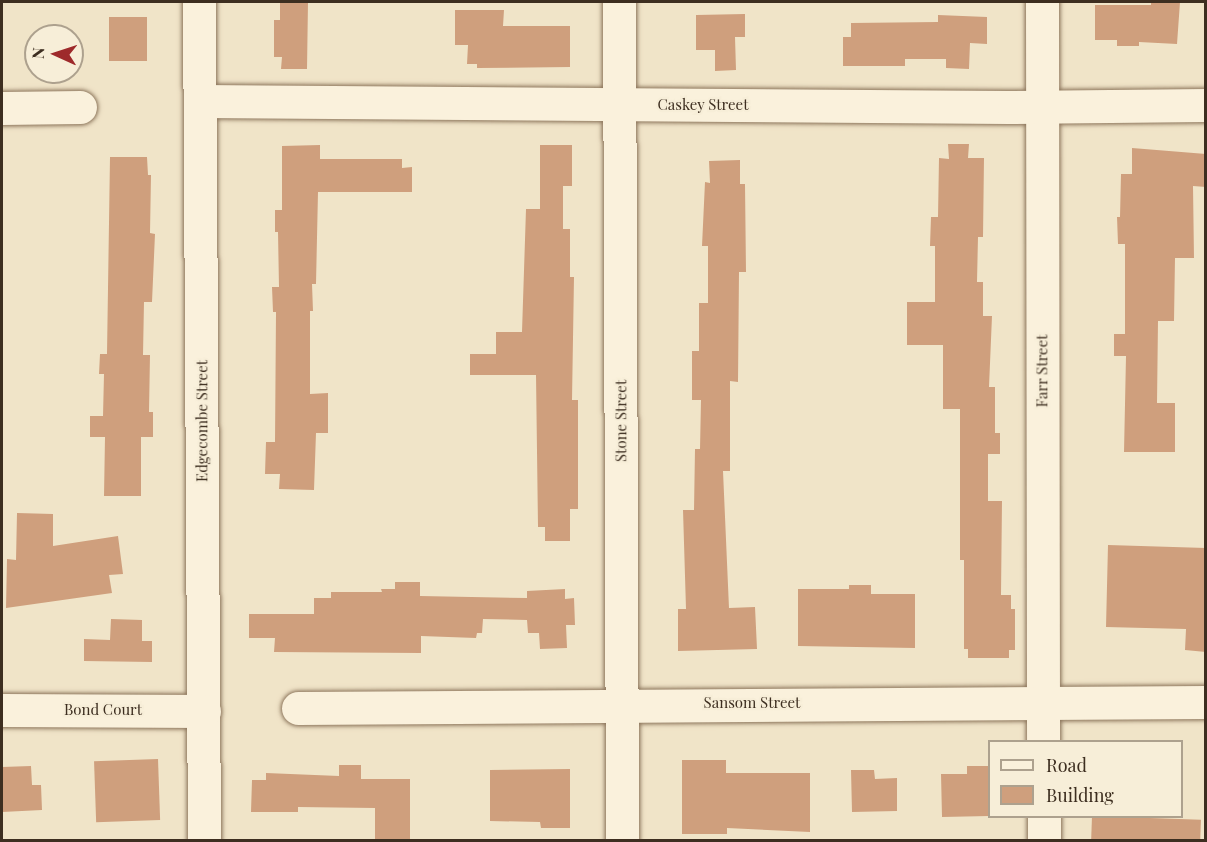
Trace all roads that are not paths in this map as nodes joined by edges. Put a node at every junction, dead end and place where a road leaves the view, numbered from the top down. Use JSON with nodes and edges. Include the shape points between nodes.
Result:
{"nodes":[{"id":1,"x":199,"y":2,"type":"edge"},
{"id":2,"x":619,"y":2,"type":"edge"},
{"id":3,"x":1042,"y":2,"type":"edge"},
{"id":4,"x":200,"y":101,"type":"junction"},
{"id":5,"x":619,"y":104,"type":"junction"},
{"id":6,"x":1206,"y":105,"type":"edge"},
{"id":7,"x":80,"y":107,"type":"dead end"},
{"id":8,"x":1042,"y":107,"type":"junction"},
{"id":9,"x":2,"y":108,"type":"edge"},
{"id":10,"x":1206,"y":702,"type":"edge"},
{"id":11,"x":1042,"y":703,"type":"junction"},
{"id":12,"x":622,"y":704,"type":"junction"},
{"id":13,"x":298,"y":708,"type":"dead end"},
{"id":14,"x":2,"y":710,"type":"edge"},
{"id":15,"x":204,"y":711,"type":"junction"},
{"id":16,"x":1043,"y":740,"type":"edge"},
{"id":17,"x":1044,"y":818,"type":"edge"},
{"id":18,"x":204,"y":840,"type":"edge"},
{"id":19,"x":622,"y":840,"type":"edge"},
{"id":20,"x":1044,"y":840,"type":"edge"}],
"edges":[{"from":1,"to":4,"type":"street","name":"Edgecombe Street"},
{"from":2,"to":5,"type":"street","name":"Stone Street"},
{"from":3,"to":8,"type":"street","name":"Farr Street"},
{"from":4,"to":5,"type":"street","name":"Caskey Street"},
{"from":4,"to":15,"type":"street","name":"Edgecombe Street"},
{"from":5,"to":8,"type":"street","name":"Caskey Street"},
{"from":5,"to":12,"type":"street","name":"Stone Street"},
{"from":6,"to":8,"type":"street","name":"Caskey Street"},
{"from":7,"to":9,"type":"street"},
{"from":8,"to":11,"type":"street","name":"Farr Street"},
{"from":10,"to":11,"type":"street","name":"Sansom Street"},
{"from":11,"to":12,"type":"street","name":"Sansom Street"},
{"from":11,"to":16,"type":"street","name":"Farr Street"},
{"from":12,"to":13,"type":"street","name":"Sansom Street"},
{"from":12,"to":19,"type":"street","name":"Stone Street"},
{"from":14,"to":15,"type":"street","name":"Bond Court"},
{"from":15,"to":18,"type":"street","name":"Edgecombe Street"},
{"from":17,"to":20,"type":"street"}]}
